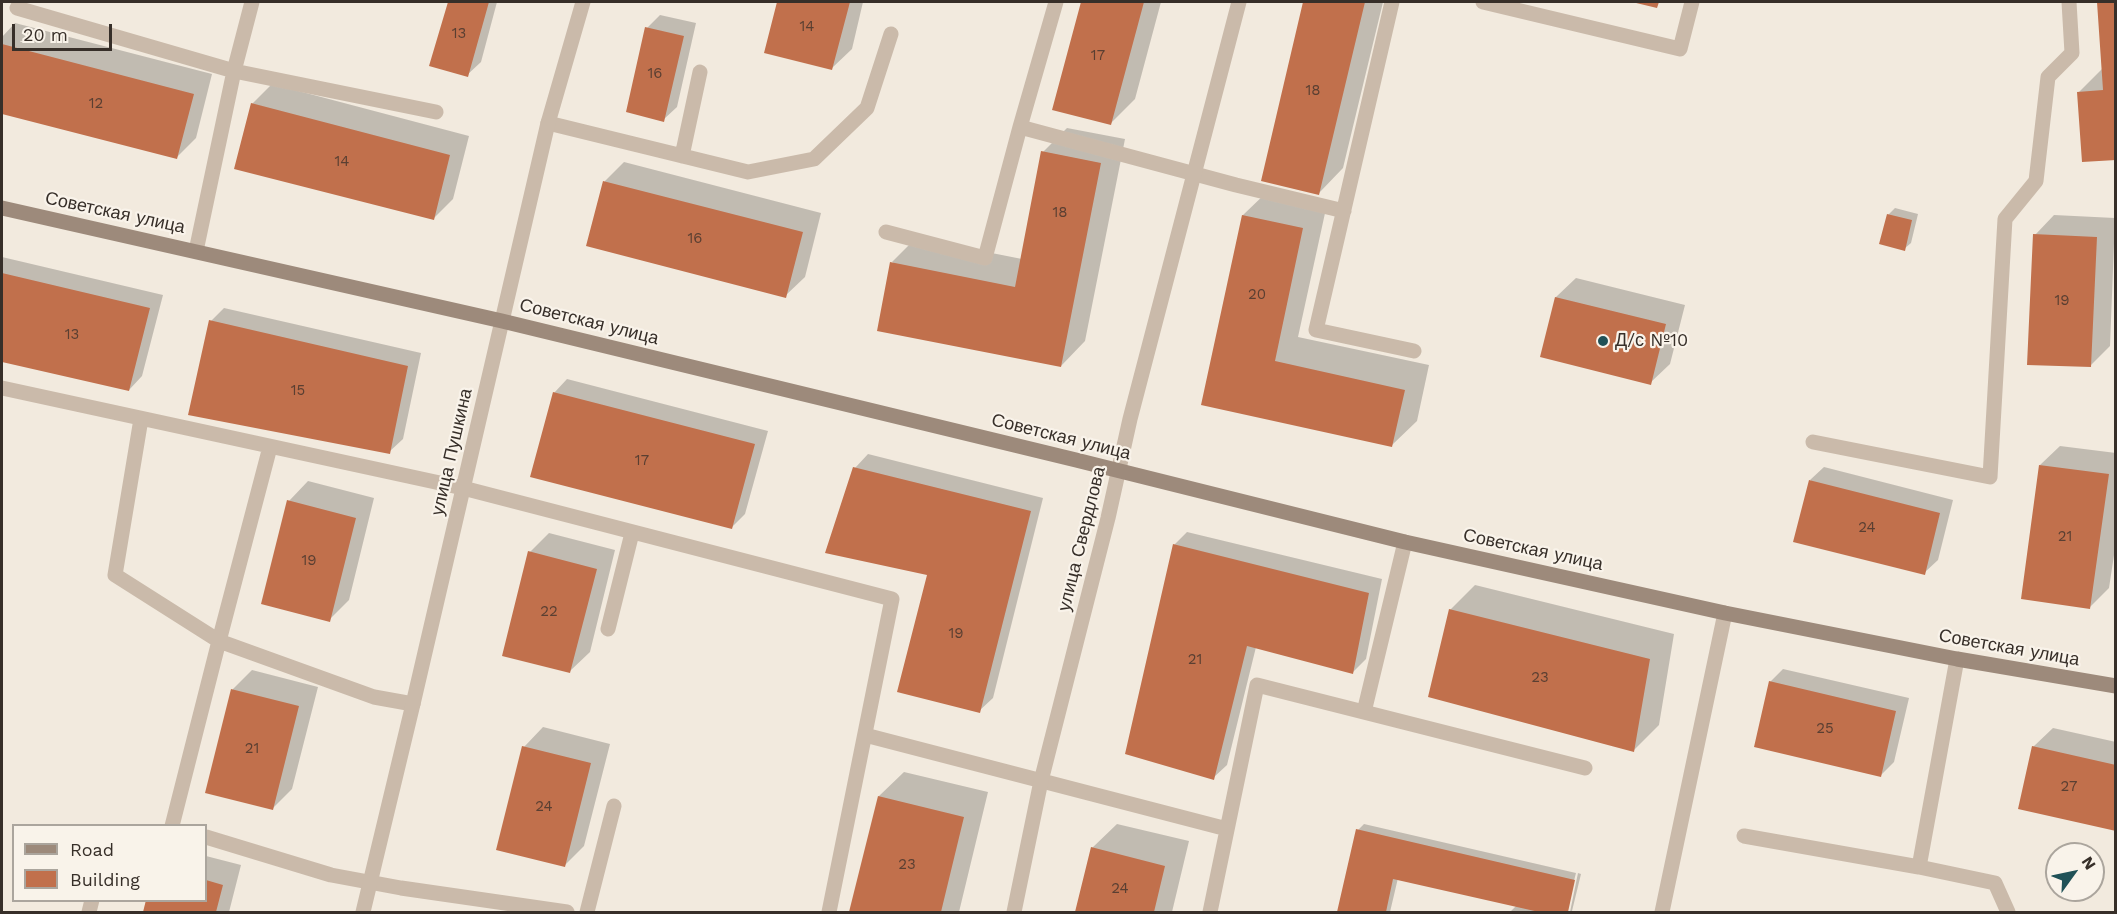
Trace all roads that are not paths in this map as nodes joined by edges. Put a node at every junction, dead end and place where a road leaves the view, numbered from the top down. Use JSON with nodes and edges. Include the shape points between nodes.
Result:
{"nodes":[{"id":1,"x":252,"y":2,"type":"edge"},
{"id":2,"x":583,"y":2,"type":"edge"},
{"id":3,"x":1056,"y":2,"type":"edge"},
{"id":4,"x":1239,"y":2,"type":"edge"},
{"id":5,"x":1392,"y":2,"type":"edge"},
{"id":6,"x":1483,"y":2,"type":"edge"},
{"id":7,"x":1692,"y":2,"type":"edge"},
{"id":8,"x":2070,"y":2,"type":"edge"},
{"id":9,"x":16,"y":8,"type":"dead end"},
{"id":10,"x":891,"y":34,"type":"dead end"},
{"id":11,"x":234,"y":71,"type":"junction"},
{"id":12,"x":700,"y":72,"type":"dead end"},
{"id":13,"x":436,"y":112,"type":"dead end"},
{"id":14,"x":548,"y":123,"type":"junction"},
{"id":15,"x":1020,"y":127,"type":"junction"},
{"id":16,"x":682,"y":156,"type":"junction"},
{"id":17,"x":1195,"y":174,"type":"junction"},
{"id":18,"x":2,"y":208,"type":"edge"},
{"id":19,"x":1344,"y":211,"type":"junction"},
{"id":20,"x":886,"y":232,"type":"dead end"},
{"id":21,"x":196,"y":251,"type":"junction"},
{"id":22,"x":502,"y":321,"type":"junction"},
{"id":23,"x":1414,"y":351,"type":"dead end"},
{"id":24,"x":2,"y":388,"type":"edge"},
{"id":25,"x":141,"y":419,"type":"junction"},
{"id":26,"x":1813,"y":442,"type":"dead end"},
{"id":27,"x":270,"y":447,"type":"junction"},
{"id":28,"x":1119,"y":471,"type":"junction"},
{"id":29,"x":463,"y":488,"type":"junction"},
{"id":30,"x":632,"y":532,"type":"junction"},
{"id":31,"x":1405,"y":542,"type":"junction"},
{"id":32,"x":1725,"y":612,"type":"junction"},
{"id":33,"x":608,"y":629,"type":"dead end"},
{"id":34,"x":219,"y":641,"type":"junction"},
{"id":35,"x":1956,"y":659,"type":"junction"},
{"id":36,"x":2115,"y":686,"type":"edge"},
{"id":37,"x":413,"y":704,"type":"junction"},
{"id":38,"x":1364,"y":712,"type":"junction"},
{"id":39,"x":865,"y":735,"type":"junction"},
{"id":40,"x":1585,"y":768,"type":"dead end"},
{"id":41,"x":1041,"y":781,"type":"junction"},
{"id":42,"x":614,"y":806,"type":"dead end"},
{"id":43,"x":172,"y":824,"type":"edge"},
{"id":44,"x":1227,"y":829,"type":"junction"},
{"id":45,"x":1744,"y":836,"type":"dead end"},
{"id":46,"x":207,"y":837,"type":"edge"},
{"id":47,"x":1919,"y":867,"type":"junction"},
{"id":48,"x":370,"y":881,"type":"junction"},
{"id":49,"x":363,"y":912,"type":"edge"},
{"id":50,"x":567,"y":912,"type":"edge"},
{"id":51,"x":587,"y":912,"type":"edge"},
{"id":52,"x":829,"y":912,"type":"edge"},
{"id":53,"x":1014,"y":912,"type":"edge"},
{"id":54,"x":1210,"y":912,"type":"edge"},
{"id":55,"x":1662,"y":912,"type":"edge"},
{"id":56,"x":2008,"y":912,"type":"edge"}],
"edges":[{"from":1,"to":11,"type":"street"},
{"from":2,"to":14,"type":"street","name":"улица Пушкина"},
{"from":3,"to":15,"type":"street"},
{"from":4,"to":17,"type":"street","name":"улица Свердлова"},
{"from":5,"to":19,"type":"street"},
{"from":6,"to":7,"type":"street","via":[[1680,49]]},
{"from":8,"to":26,"type":"street","via":[[2072,53],[2048,77],[2036,181],[2005,219],[1990,477]]},
{"from":9,"to":11,"type":"street"},
{"from":10,"to":16,"type":"street","via":[[867,108],[814,159],[748,172]]},
{"from":11,"to":13,"type":"street"},
{"from":11,"to":21,"type":"street"},
{"from":12,"to":16,"type":"street"},
{"from":14,"to":16,"type":"street"},
{"from":14,"to":22,"type":"street","name":"улица Пушкина"},
{"from":15,"to":17,"type":"street"},
{"from":15,"to":20,"type":"street","via":[[985,258]]},
{"from":17,"to":19,"type":"street"},
{"from":17,"to":28,"type":"street","name":"улица Свердлова"},
{"from":18,"to":21,"type":"street","name":"Советская улица"},
{"from":19,"to":23,"type":"street","via":[[1316,330]]},
{"from":21,"to":22,"type":"street","name":"Советская улица"},
{"from":22,"to":28,"type":"street","name":"Советская улица"},
{"from":22,"to":29,"type":"street","name":"улица Пушкина"},
{"from":24,"to":25,"type":"street"},
{"from":25,"to":27,"type":"street"},
{"from":25,"to":34,"type":"street","via":[[115,575]]},
{"from":27,"to":29,"type":"street"},
{"from":27,"to":34,"type":"street"},
{"from":28,"to":31,"type":"street","name":"Советская улица"},
{"from":28,"to":41,"type":"street","name":"улица Свердлова"},
{"from":29,"to":30,"type":"street"},
{"from":29,"to":37,"type":"street","name":"улица Пушкина"},
{"from":30,"to":33,"type":"street"},
{"from":30,"to":39,"type":"street","via":[[892,599]]},
{"from":31,"to":32,"type":"street","name":"Советская улица"},
{"from":31,"to":38,"type":"street"},
{"from":32,"to":35,"type":"street","name":"Советская улица"},
{"from":32,"to":55,"type":"street"},
{"from":34,"to":37,"type":"street","via":[[374,697]]},
{"from":34,"to":43,"type":"street"},
{"from":35,"to":36,"type":"street","name":"Советская улица"},
{"from":35,"to":47,"type":"street"},
{"from":37,"to":48,"type":"street","name":"улица Пушкина"},
{"from":38,"to":40,"type":"street"},
{"from":38,"to":44,"type":"street","via":[[1257,685]]},
{"from":39,"to":41,"type":"street"},
{"from":39,"to":52,"type":"street"},
{"from":41,"to":44,"type":"street"},
{"from":41,"to":53,"type":"street","name":"улица Свердлова"},
{"from":42,"to":51,"type":"street"},
{"from":44,"to":54,"type":"street"},
{"from":45,"to":47,"type":"street"},
{"from":46,"to":48,"type":"street","via":[[331,875]]},
{"from":47,"to":56,"type":"street","via":[[1995,883]]},
{"from":48,"to":49,"type":"street","name":"улица Пушкина"},
{"from":48,"to":50,"type":"street"}]}
